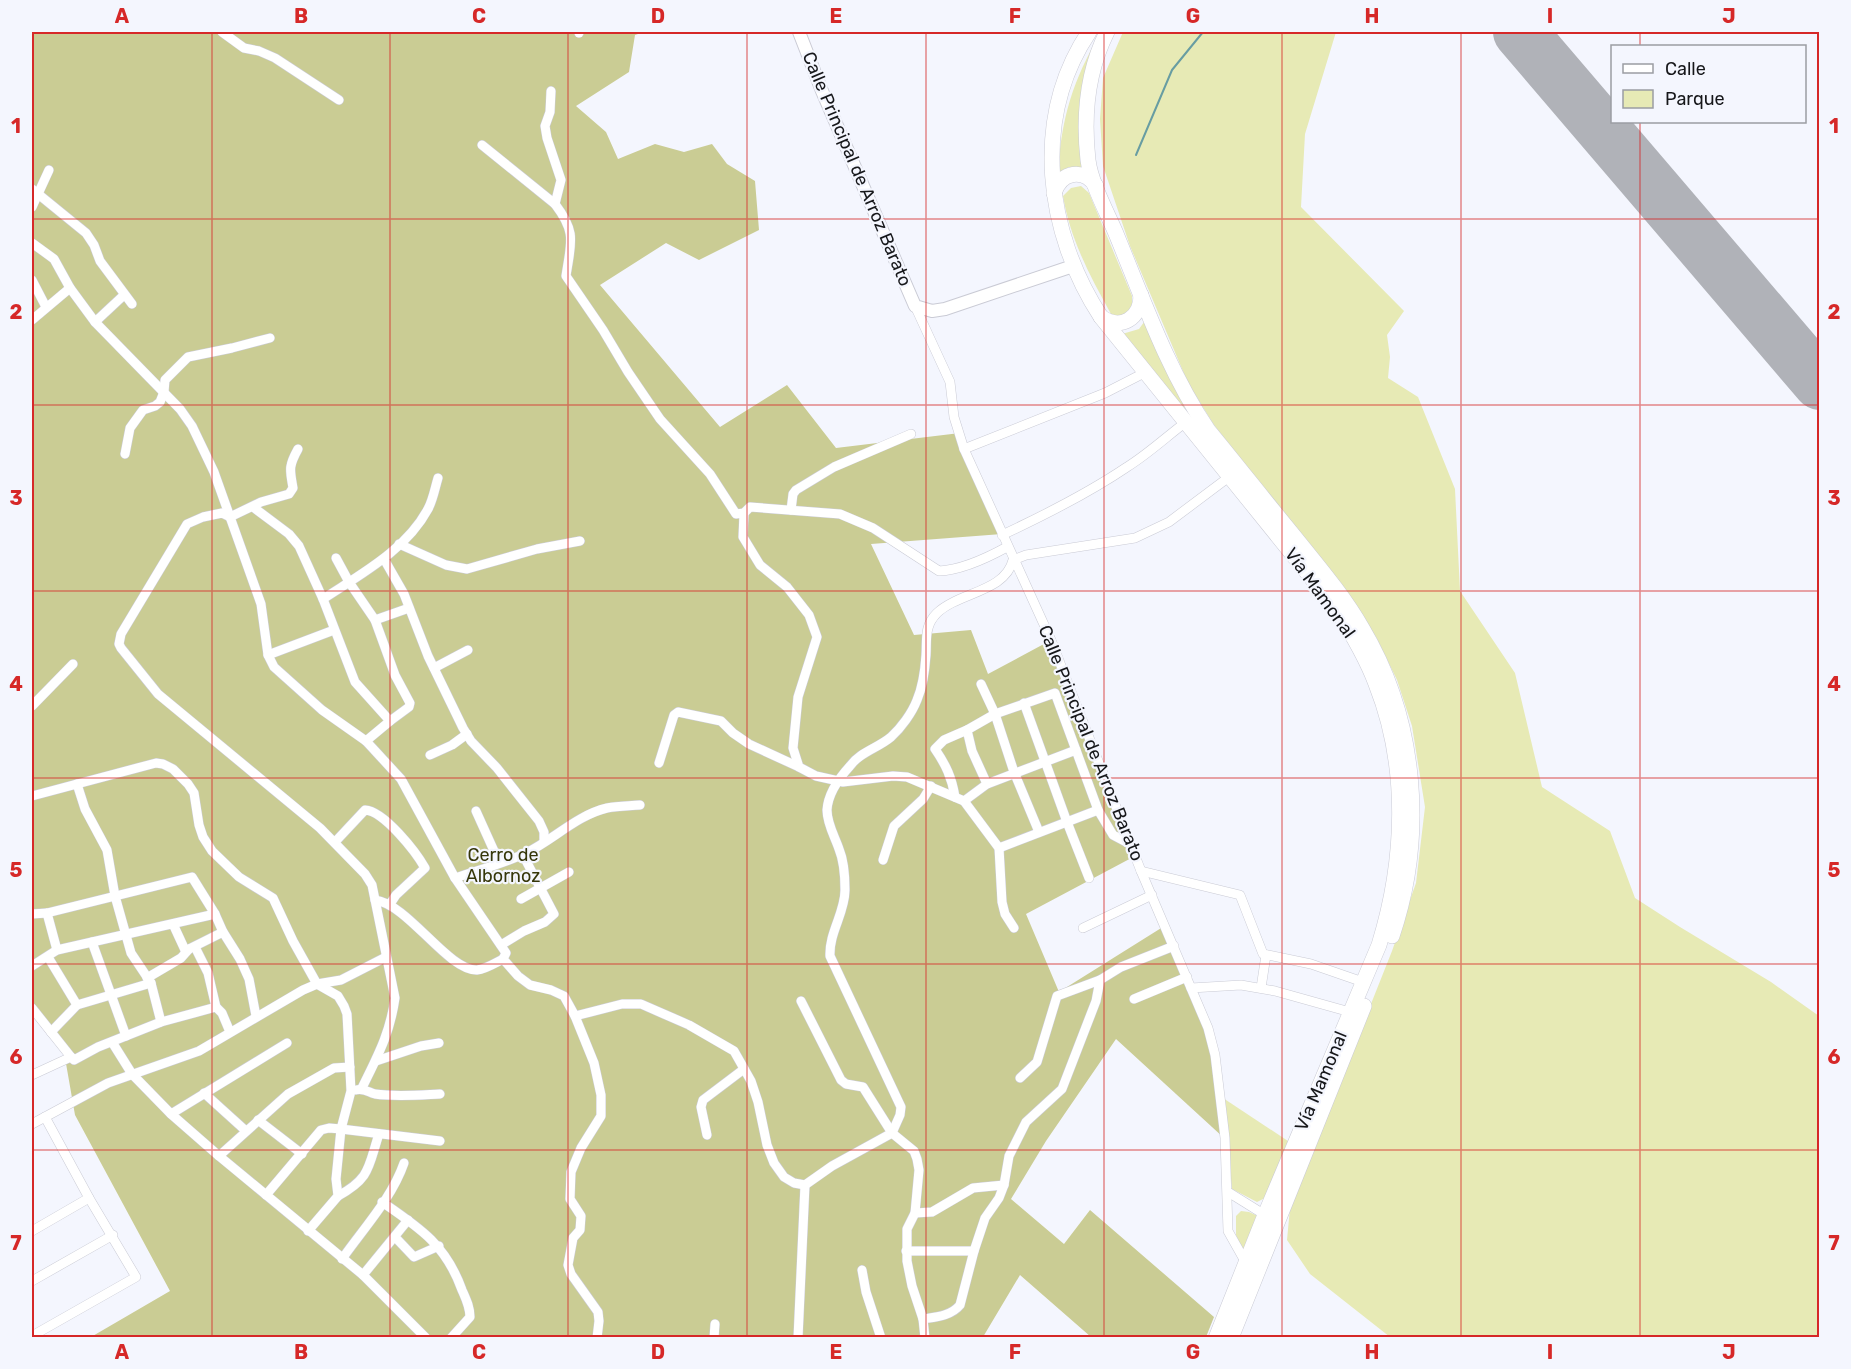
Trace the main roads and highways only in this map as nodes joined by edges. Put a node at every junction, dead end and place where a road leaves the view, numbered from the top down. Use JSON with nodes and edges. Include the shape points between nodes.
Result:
{"nodes":[{"id":1,"x":1089,"y":32,"type":"edge"},
{"id":2,"x":1107,"y":32,"type":"edge"},
{"id":3,"x":1097,"y":188,"type":"junction"},
{"id":4,"x":1054,"y":192,"type":"junction"},
{"id":5,"x":1141,"y":295,"type":"junction"},
{"id":6,"x":1101,"y":317,"type":"junction"},
{"id":7,"x":1216,"y":1338,"type":"edge"},
{"id":8,"x":1231,"y":1338,"type":"edge"}],
"edges":[{"from":1,"to":4,"type":"main road","name":"Vía Mamonal","via":[[1078,48],[1057,106],[1052,154]]},
{"from":2,"to":3,"type":"main road","name":"Vía Mamonal","via":[[1095,60],[1085,107],[1088,162]]},
{"from":3,"to":4,"type":"main road","via":[[1088,177],[1074,174],[1060,180]]},
{"from":3,"to":5,"type":"main road","name":"Vía Mamonal"},
{"from":4,"to":6,"type":"main road","name":"Vía Mamonal","via":[[1072,266]]},
{"from":5,"to":6,"type":"main road","via":[[1140,308],[1126,322],[1113,323]]},
{"from":5,"to":8,"type":"main road","name":"Vía Mamonal","via":[[1194,409],[1324,573],[1370,641],[1397,708],[1411,786],[1406,888],[1388,948]]},
{"from":6,"to":7,"type":"main road","name":"Vía Mamonal","via":[[1335,607],[1367,664],[1384,709],[1397,767],[1398,847],[1387,919]]}]}
